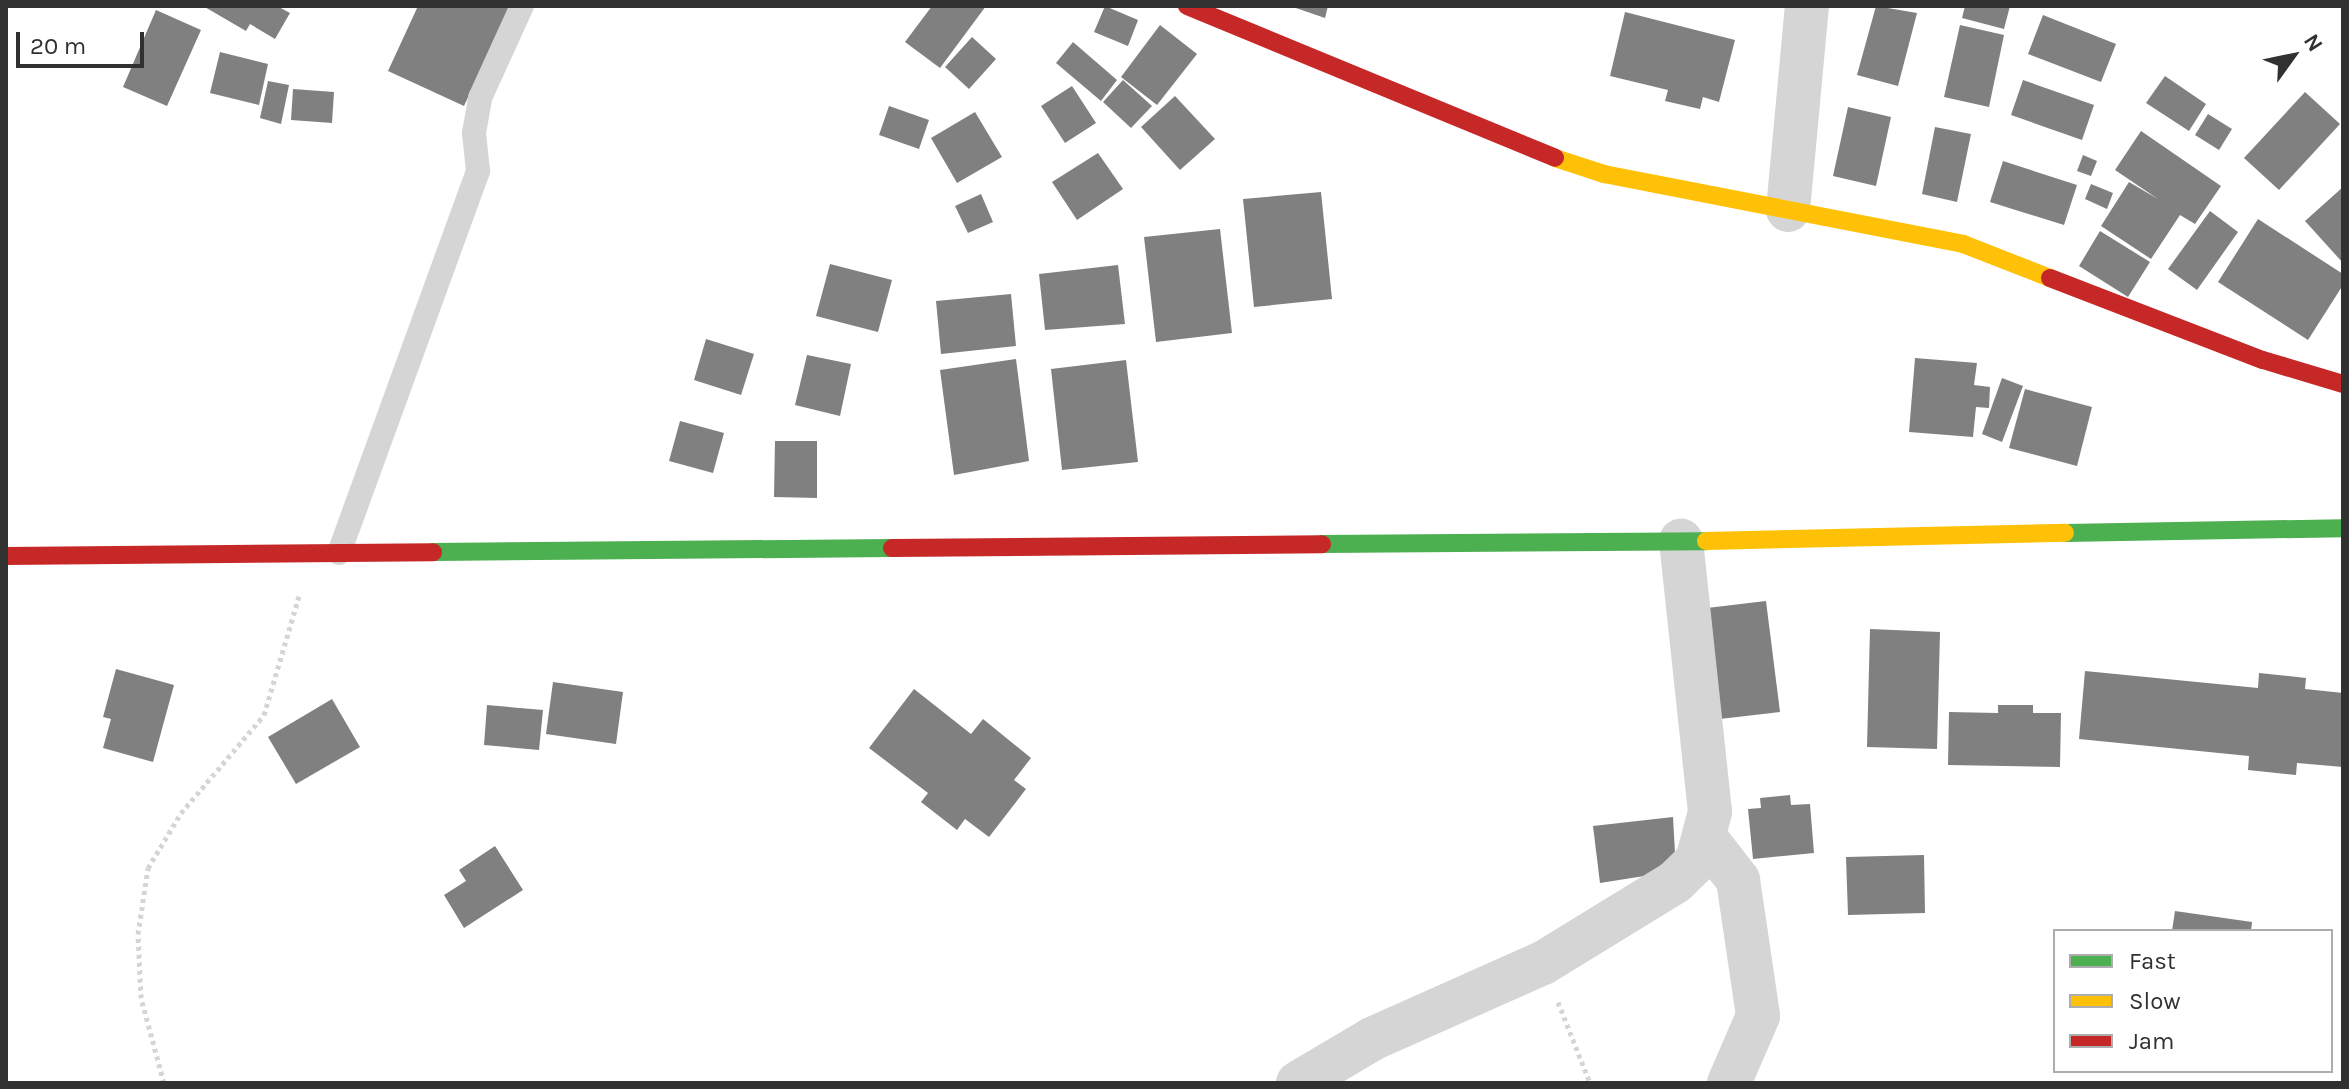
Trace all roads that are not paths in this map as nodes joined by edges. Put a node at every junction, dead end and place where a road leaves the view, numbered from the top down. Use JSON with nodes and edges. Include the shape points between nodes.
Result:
{"nodes":[{"id":1,"x":522,"y":6,"type":"edge"},
{"id":2,"x":1807,"y":6,"type":"edge"},
{"id":3,"x":1221,"y":11,"type":"edge"},
{"id":4,"x":1788,"y":210,"type":"junction"},
{"id":5,"x":2343,"y":384,"type":"edge"},
{"id":6,"x":2343,"y":528,"type":"edge"},
{"id":7,"x":1681,"y":541,"type":"junction"},
{"id":8,"x":326,"y":553,"type":"junction"},
{"id":9,"x":6,"y":556,"type":"edge"},
{"id":10,"x":1707,"y":840,"type":"junction"},
{"id":11,"x":1298,"y":1083,"type":"edge"},
{"id":12,"x":1729,"y":1083,"type":"edge"}],
"edges":[{"from":1,"to":8,"type":"lane","via":[[480,98],[474,133],[478,171]]},
{"from":2,"to":4,"type":"street"},
{"from":3,"to":4,"type":"street","via":[[1535,152],[1604,174]]},
{"from":4,"to":5,"type":"street","via":[[1963,244],[2263,360]]},
{"from":6,"to":7,"type":"street"},
{"from":7,"to":8,"type":"street"},
{"from":7,"to":10,"type":"street","via":[[1705,739]]},
{"from":8,"to":9,"type":"street"},
{"from":10,"to":11,"type":"street","via":[[1697,861],[1675,882],[1543,963],[1372,1039]]},
{"from":10,"to":12,"type":"street","via":[[1738,880],[1758,1016]]}]}
